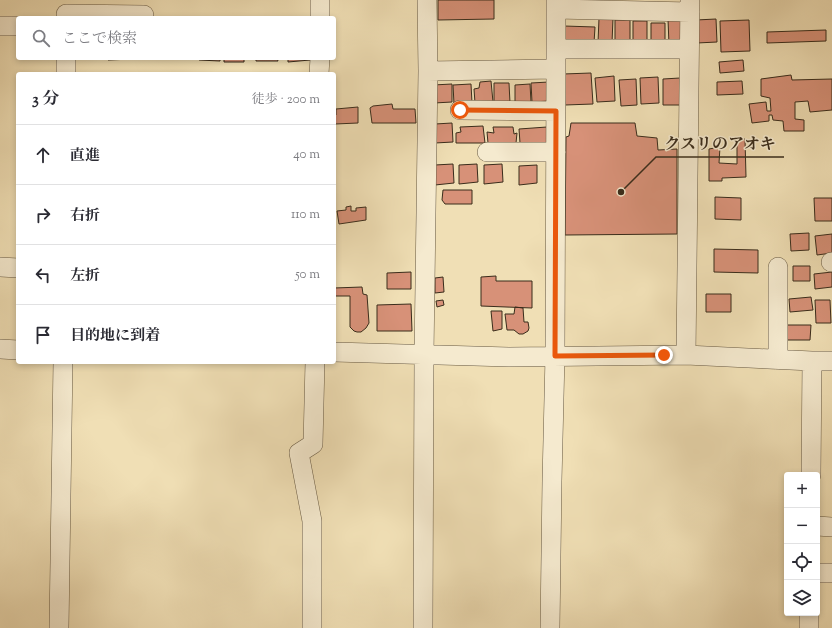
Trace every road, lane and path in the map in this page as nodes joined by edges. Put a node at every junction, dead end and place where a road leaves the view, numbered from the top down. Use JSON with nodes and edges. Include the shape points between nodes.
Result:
{"nodes":[{"id":1,"x":320,"y":0,"type":"edge"},
{"id":2,"x":427,"y":0,"type":"edge"},
{"id":3,"x":556,"y":5,"type":"edge"},
{"id":4,"x":690,"y":6,"type":"edge"},
{"id":5,"x":66,"y":11,"type":"edge"},
{"id":6,"x":144,"y":15,"type":"dead end"},
{"id":7,"x":320,"y":16,"type":"edge"},
{"id":8,"x":0,"y":26,"type":"edge"},
{"id":9,"x":16,"y":26,"type":"edge"},
{"id":10,"x":556,"y":49,"type":"junction"},
{"id":11,"x":689,"y":49,"type":"junction"},
{"id":12,"x":66,"y":60,"type":"edge"},
{"id":13,"x":320,"y":60,"type":"edge"},
{"id":14,"x":556,"y":68,"type":"junction"},
{"id":15,"x":428,"y":71,"type":"junction"},
{"id":16,"x":66,"y":72,"type":"edge"},
{"id":17,"x":319,"y":72,"type":"edge"},
{"id":18,"x":460,"y":110,"type":"dead end"},
{"id":19,"x":556,"y":111,"type":"junction"},
{"id":20,"x":487,"y":152,"type":"dead end"},
{"id":21,"x":556,"y":152,"type":"junction"},
{"id":22,"x":0,"y":267,"type":"edge"},
{"id":23,"x":778,"y":267,"type":"dead end"},
{"id":24,"x":16,"y":268,"type":"edge"},
{"id":25,"x":0,"y":349,"type":"edge"},
{"id":26,"x":16,"y":350,"type":"edge"},
{"id":27,"x":336,"y":352,"type":"edge"},
{"id":28,"x":424,"y":355,"type":"junction"},
{"id":29,"x":686,"y":355,"type":"junction"},
{"id":30,"x":555,"y":356,"type":"junction"},
{"id":31,"x":778,"y":360,"type":"junction"},
{"id":32,"x":812,"y":361,"type":"junction"},
{"id":33,"x":832,"y":361,"type":"edge"},
{"id":34,"x":63,"y":364,"type":"edge"},
{"id":35,"x":316,"y":364,"type":"edge"},
{"id":36,"x":811,"y":472,"type":"edge"},
{"id":37,"x":820,"y":526,"type":"edge"},
{"id":38,"x":832,"y":526,"type":"edge"},
{"id":39,"x":820,"y":573,"type":"edge"},
{"id":40,"x":832,"y":573,"type":"edge"},
{"id":41,"x":809,"y":616,"type":"edge"},
{"id":42,"x":59,"y":628,"type":"edge"},
{"id":43,"x":312,"y":628,"type":"edge"},
{"id":44,"x":423,"y":628,"type":"edge"},
{"id":45,"x":550,"y":628,"type":"edge"},
{"id":46,"x":809,"y":628,"type":"edge"}],
"edges":[{"from":1,"to":7,"type":"street"},
{"from":2,"to":15,"type":"street"},
{"from":3,"to":4,"type":"street"},
{"from":3,"to":10,"type":"street"},
{"from":4,"to":11,"type":"street"},
{"from":5,"to":6,"type":"street"},
{"from":8,"to":9,"type":"street"},
{"from":10,"to":11,"type":"street"},
{"from":10,"to":14,"type":"street"},
{"from":11,"to":29,"type":"street"},
{"from":12,"to":16,"type":"street"},
{"from":13,"to":17,"type":"street"},
{"from":14,"to":15,"type":"street"},
{"from":14,"to":19,"type":"street"},
{"from":15,"to":28,"type":"street"},
{"from":18,"to":19,"type":"street"},
{"from":19,"to":21,"type":"street"},
{"from":20,"to":21,"type":"street"},
{"from":21,"to":30,"type":"street"},
{"from":22,"to":24,"type":"street"},
{"from":23,"to":31,"type":"street"},
{"from":25,"to":26,"type":"street"},
{"from":27,"to":28,"type":"street"},
{"from":28,"to":30,"type":"street"},
{"from":28,"to":44,"type":"street"},
{"from":29,"to":30,"type":"street"},
{"from":29,"to":31,"type":"street"},
{"from":30,"to":45,"type":"street"},
{"from":31,"to":32,"type":"street"},
{"from":32,"to":33,"type":"street"},
{"from":32,"to":36,"type":"street"},
{"from":34,"to":42,"type":"street"},
{"from":35,"to":43,"type":"street","via":[[313,444],[299,453],[312,521]]},
{"from":37,"to":38,"type":"street"},
{"from":39,"to":40,"type":"street"},
{"from":41,"to":46,"type":"street"}]}
